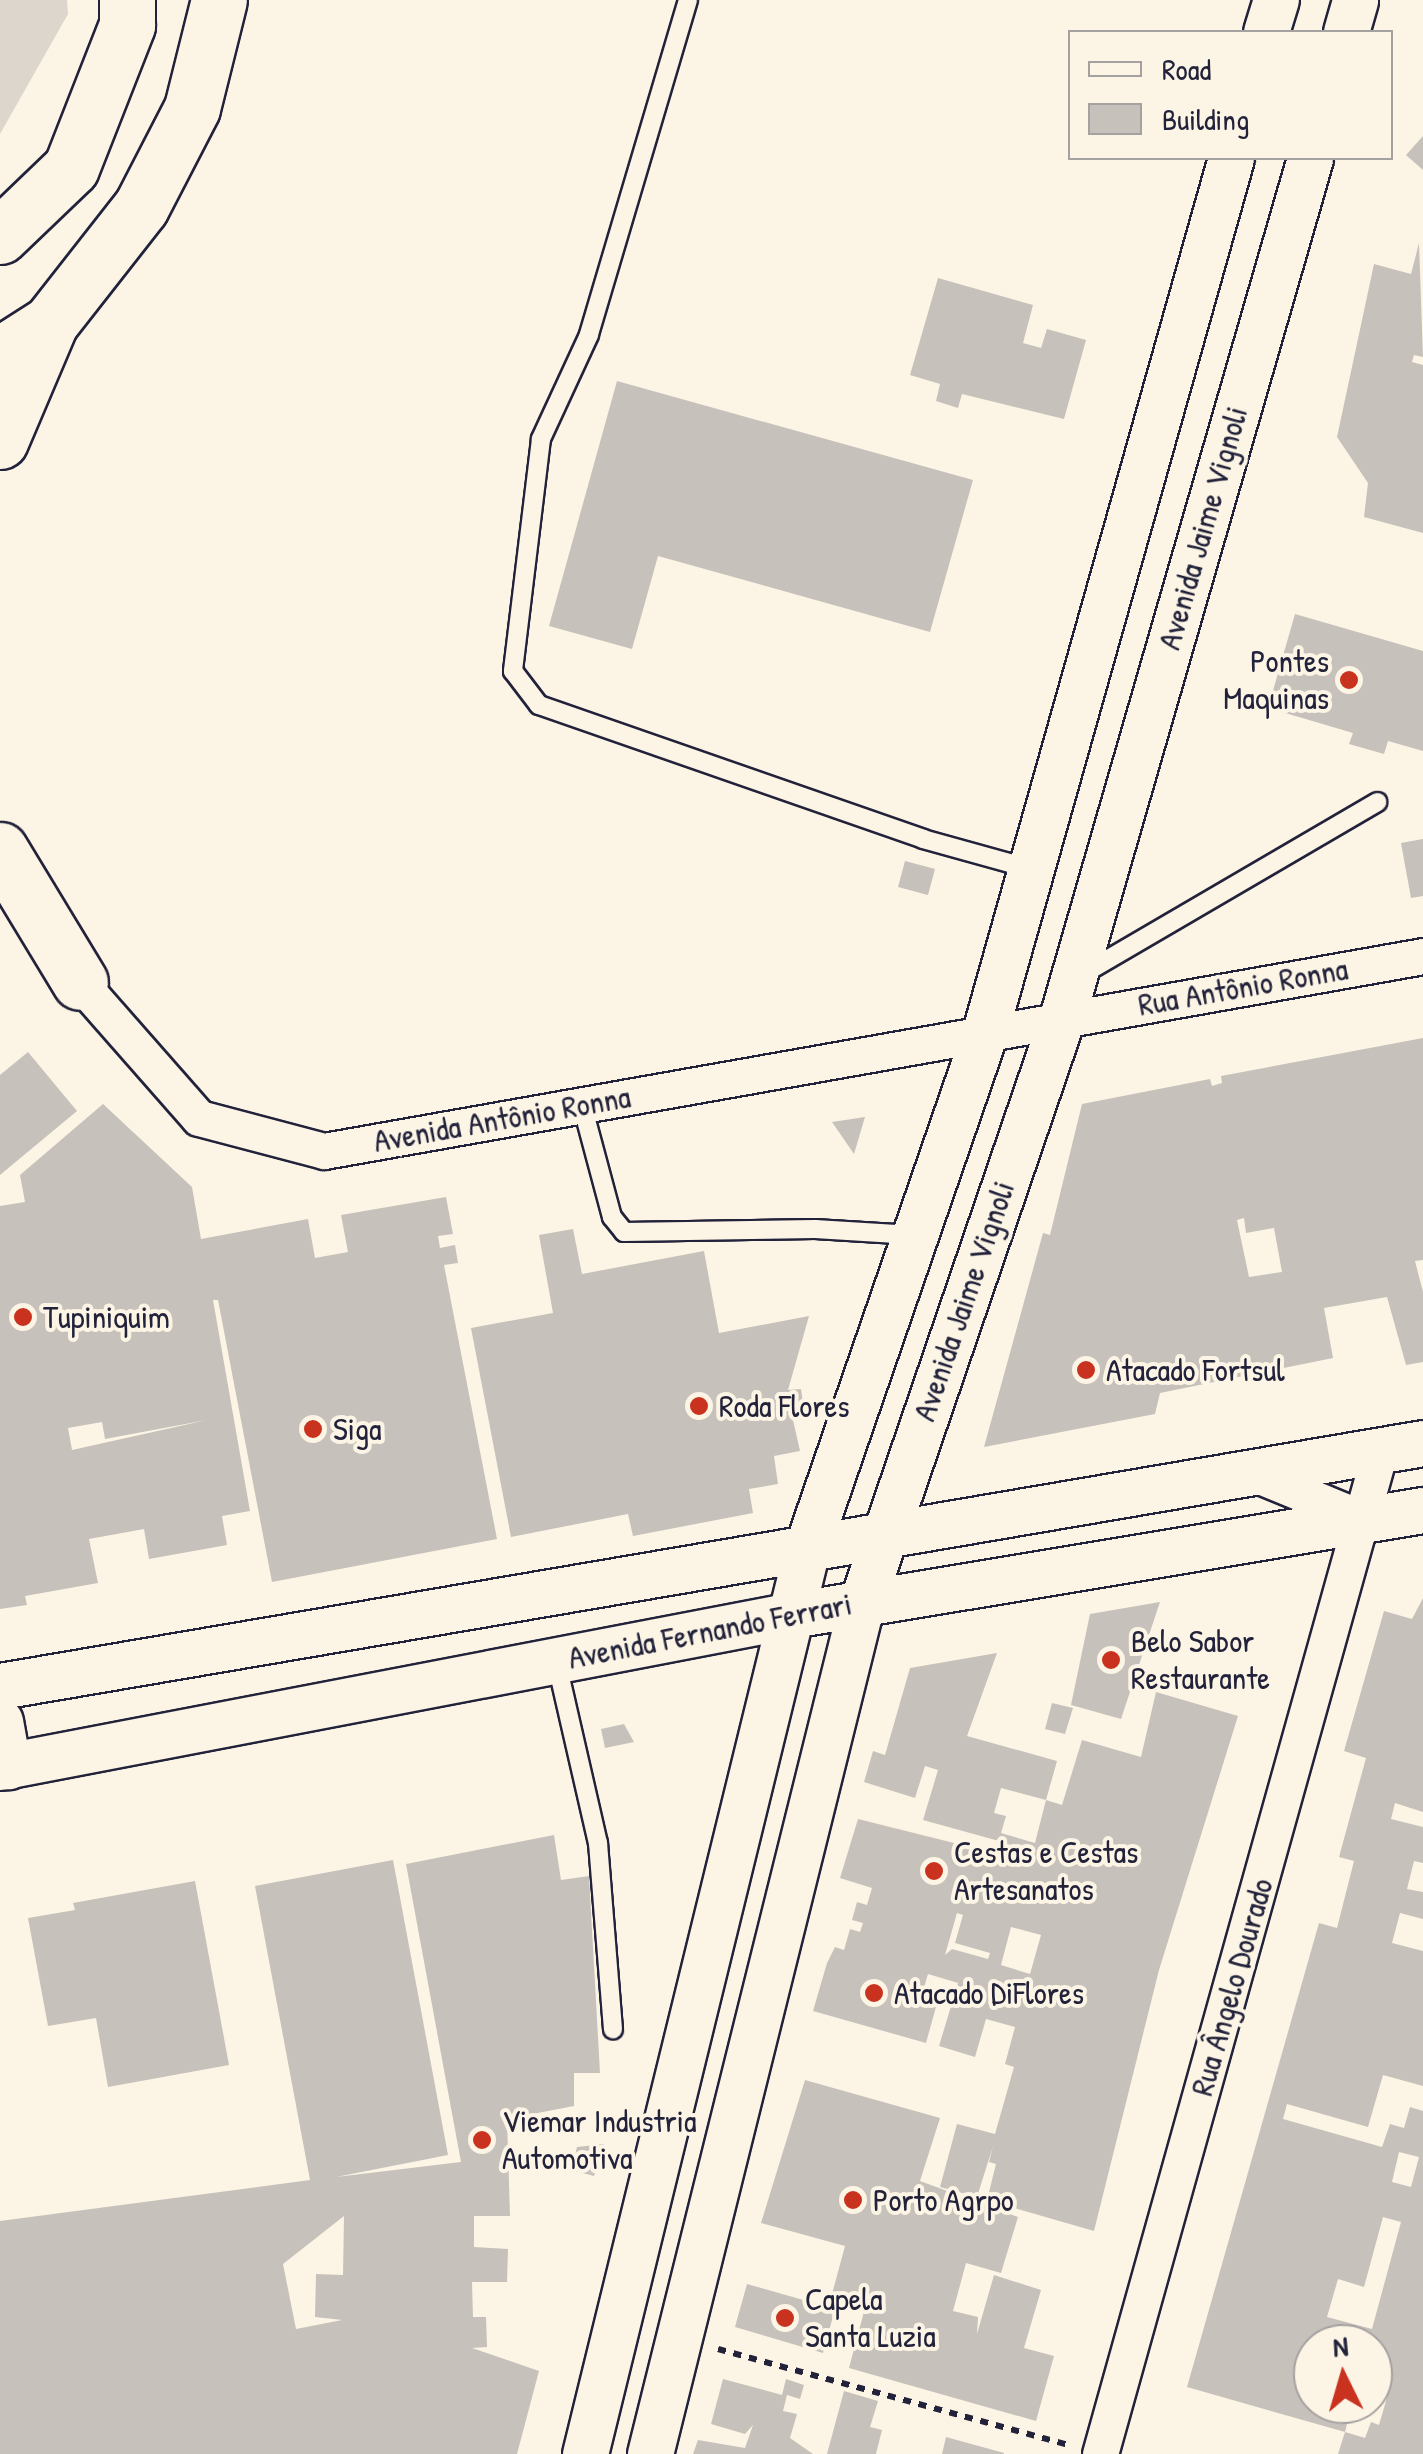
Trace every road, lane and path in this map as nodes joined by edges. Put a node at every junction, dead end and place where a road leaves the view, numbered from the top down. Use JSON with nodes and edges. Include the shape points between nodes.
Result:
{"nodes":[{"id":1,"x":127,"y":0,"type":"edge"},
{"id":2,"x":219,"y":0,"type":"edge"},
{"id":3,"x":688,"y":0,"type":"edge"},
{"id":4,"x":1276,"y":0,"type":"edge"},
{"id":5,"x":1355,"y":0,"type":"edge"},
{"id":6,"x":1267,"y":30,"type":"edge"},
{"id":7,"x":1347,"y":30,"type":"edge"},
{"id":8,"x":1230,"y":160,"type":"edge"},
{"id":9,"x":1309,"y":160,"type":"edge"},
{"id":10,"x":0,"y":236,"type":"edge"},
{"id":11,"x":50,"y":323,"type":"junction"},
{"id":12,"x":0,"y":355,"type":"edge"},
{"id":13,"x":0,"y":442,"type":"edge"},
{"id":14,"x":1377,"y":802,"type":"dead end"},
{"id":15,"x":0,"y":850,"type":"edge"},
{"id":16,"x":1031,"y":869,"type":"junction"},
{"id":17,"x":0,"y":894,"type":"edge"},
{"id":18,"x":1423,"y":956,"type":"edge"},
{"id":19,"x":80,"y":982,"type":"junction"},
{"id":20,"x":1068,"y":998,"type":"junction"},
{"id":21,"x":986,"y":1032,"type":"junction"},
{"id":22,"x":582,"y":1105,"type":"junction"},
{"id":23,"x":914,"y":1235,"type":"junction"},
{"id":24,"x":1401,"y":1447,"type":"edge"},
{"id":25,"x":1237,"y":1474,"type":"junction"},
{"id":26,"x":1423,"y":1510,"type":"edge"},
{"id":27,"x":1364,"y":1520,"type":"junction"},
{"id":28,"x":883,"y":1534,"type":"junction"},
{"id":29,"x":808,"y":1545,"type":"junction"},
{"id":30,"x":862,"y":1602,"type":"junction"},
{"id":31,"x":792,"y":1615,"type":"junction"},
{"id":32,"x":556,"y":1660,"type":"junction"},
{"id":33,"x":0,"y":1686,"type":"edge"},
{"id":34,"x":0,"y":1721,"type":"edge"},
{"id":35,"x":4,"y":1766,"type":"edge"},
{"id":36,"x":613,"y":2029,"type":"dead end"},
{"id":37,"x":679,"y":2338,"type":"junction"},
{"id":38,"x":585,"y":2454,"type":"edge"},
{"id":39,"x":650,"y":2454,"type":"edge"},
{"id":40,"x":1100,"y":2454,"type":"edge"}],
"edges":[{"from":1,"to":10,"type":"highway","via":[[128,25],[71,168]]},
{"from":2,"to":11,"type":"highway","via":[[192,108],[168,160],[109,254]]},
{"from":3,"to":16,"type":"lane","via":[[588,336],[541,440],[514,671],[539,705],[923,839]]},
{"from":4,"to":6,"type":"street"},
{"from":5,"to":7,"type":"street"},
{"from":8,"to":16,"type":"street"},
{"from":9,"to":20,"type":"street","name":"Avenida Jaime Vignoli"},
{"from":11,"to":12,"type":"highway"},
{"from":11,"to":13,"type":"highway"},
{"from":14,"to":20,"type":"lane"},
{"from":15,"to":19,"type":"highway"},
{"from":16,"to":21,"type":"street"},
{"from":17,"to":19,"type":"street","name":"Avenida Antônio Ronna"},
{"from":18,"to":20,"type":"street","name":"Rua Antônio Ronna"},
{"from":19,"to":22,"type":"street","name":"Avenida Antônio Ronna","via":[[199,1118],[324,1151]]},
{"from":20,"to":21,"type":"street","name":"Rua Antônio Ronna"},
{"from":20,"to":28,"type":"street","name":"Avenida Jaime Vignoli"},
{"from":21,"to":22,"type":"street","name":"Avenida Antônio Ronna"},
{"from":21,"to":23,"type":"street"},
{"from":22,"to":23,"type":"lane","via":[[612,1217],[624,1232]]},
{"from":23,"to":29,"type":"street"},
{"from":24,"to":25,"type":"street","name":"Avenida Fernando Ferrari"},
{"from":24,"to":27,"type":"street","name":"Rua Ângelo Dourado"},
{"from":25,"to":27,"type":"street","via":[[1256,1472]]},
{"from":25,"to":28,"type":"street","name":"Avenida Fernando Ferrari"},
{"from":26,"to":27,"type":"street","name":"Avenida Fernando Ferrari"},
{"from":27,"to":30,"type":"street","name":"Avenida Fernando Ferrari"},
{"from":27,"to":40,"type":"street","name":"Rua Ângelo Dourado"},
{"from":28,"to":29,"type":"street","name":"Avenida Fernando Ferrari"},
{"from":28,"to":30,"type":"street","name":"Avenida Jaime Vignoli"},
{"from":29,"to":31,"type":"street"},
{"from":29,"to":33,"type":"street","name":"Avenida Fernando Ferrari"},
{"from":30,"to":31,"type":"street","name":"Avenida Fernando Ferrari"},
{"from":30,"to":37,"type":"street","name":"Avenida Jaime Vignoli"},
{"from":31,"to":32,"type":"street","name":"Avenida Fernando Ferrari"},
{"from":31,"to":38,"type":"street"},
{"from":32,"to":35,"type":"street","name":"Avenida Fernando Ferrari"},
{"from":32,"to":36,"type":"lane","via":[[598,1843]]},
{"from":34,"to":35,"type":"street"},
{"from":37,"to":39,"type":"street","name":"Avenida Jaime Vignoli"},
{"from":37,"to":40,"type":"path"}]}
